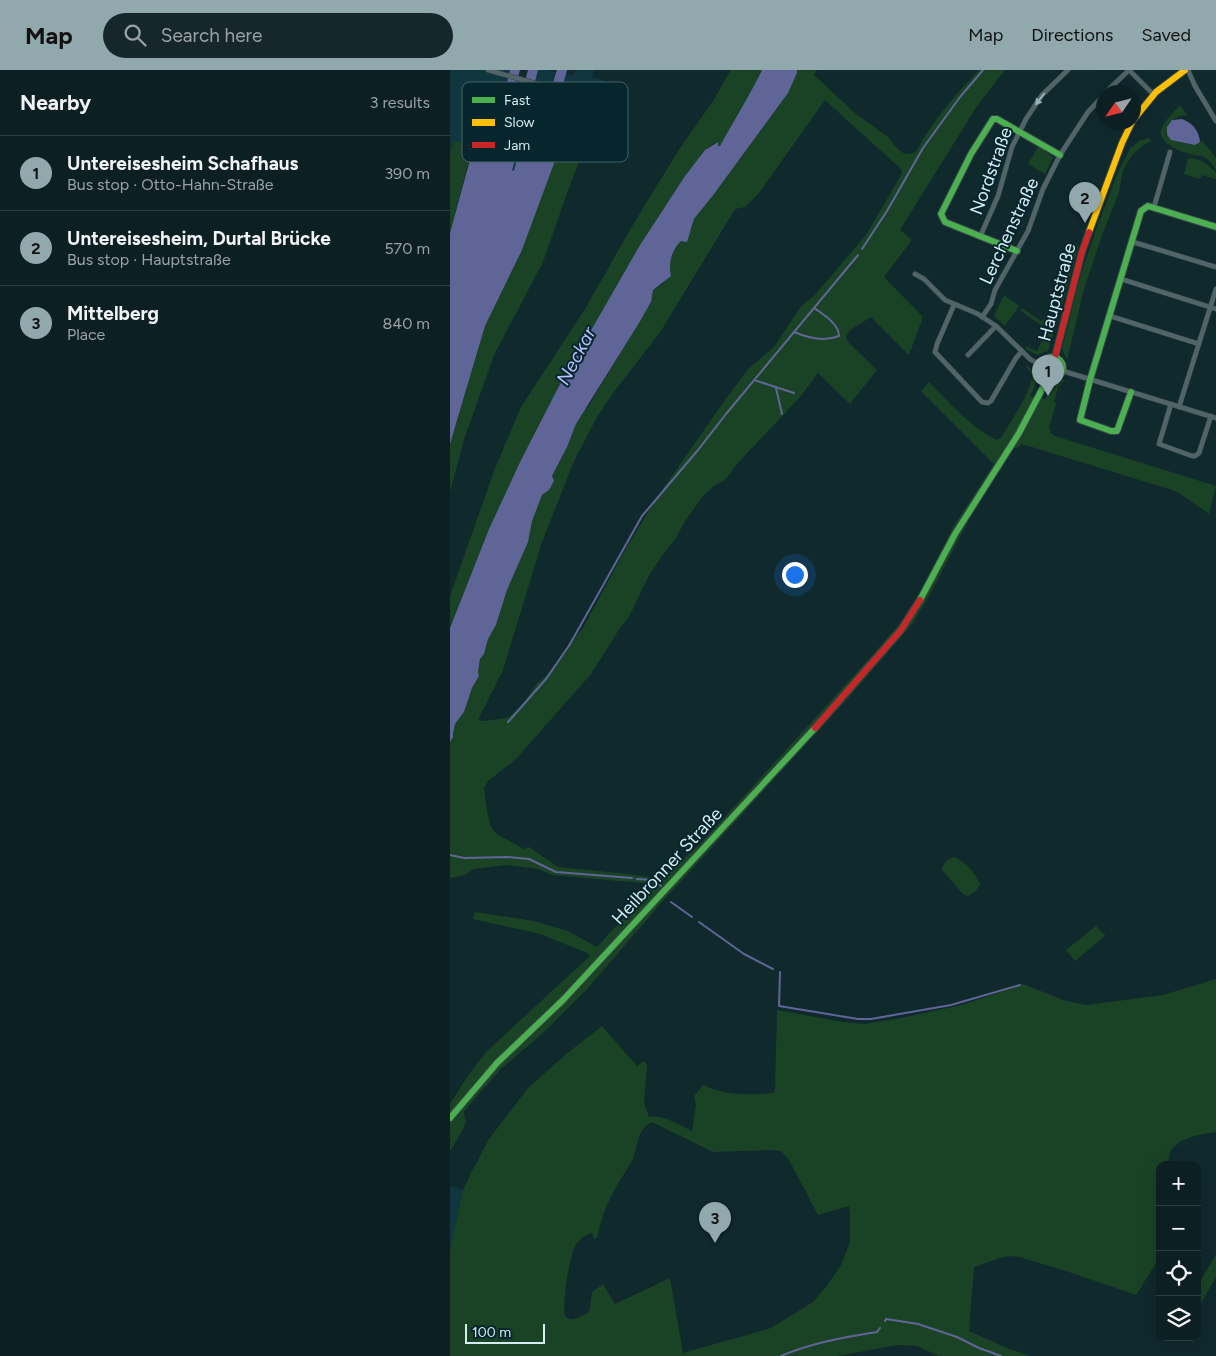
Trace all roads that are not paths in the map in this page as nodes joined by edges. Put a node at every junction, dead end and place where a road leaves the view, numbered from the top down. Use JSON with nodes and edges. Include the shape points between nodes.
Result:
{"nodes":[{"id":1,"x":488,"y":70,"type":"edge"},
{"id":2,"x":1068,"y":70,"type":"edge"},
{"id":3,"x":1129,"y":70,"type":"edge"},
{"id":4,"x":1186,"y":70,"type":"edge"},
{"id":5,"x":528,"y":82,"type":"edge"},
{"id":6,"x":1113,"y":85,"type":"edge"},
{"id":7,"x":1153,"y":94,"type":"junction"},
{"id":8,"x":1096,"y":103,"type":"edge"},
{"id":9,"x":1141,"y":107,"type":"edge"},
{"id":10,"x":1216,"y":121,"type":"edge"},
{"id":11,"x":1128,"y":130,"type":"edge"},
{"id":12,"x":1019,"y":132,"type":"junction"},
{"id":13,"x":1170,"y":152,"type":"dead end"},
{"id":14,"x":1060,"y":155,"type":"junction"},
{"id":15,"x":1154,"y":208,"type":"junction"},
{"id":16,"x":1216,"y":227,"type":"edge"},
{"id":17,"x":980,"y":237,"type":"junction"},
{"id":18,"x":1132,"y":242,"type":"junction"},
{"id":19,"x":1017,"y":251,"type":"junction"},
{"id":20,"x":1216,"y":267,"type":"edge"},
{"id":21,"x":915,"y":274,"type":"dead end"},
{"id":22,"x":1121,"y":279,"type":"junction"},
{"id":23,"x":1216,"y":289,"type":"edge"},
{"id":24,"x":954,"y":305,"type":"junction"},
{"id":25,"x":1213,"y":308,"type":"edge"},
{"id":26,"x":1110,"y":316,"type":"junction"},
{"id":27,"x":982,"y":317,"type":"junction"},
{"id":28,"x":996,"y":326,"type":"junction"},
{"id":29,"x":1199,"y":344,"type":"junction"},
{"id":30,"x":1022,"y":352,"type":"junction"},
{"id":31,"x":968,"y":355,"type":"dead end"},
{"id":32,"x":1055,"y":357,"type":"junction"},
{"id":33,"x":1041,"y":364,"type":"junction"},
{"id":34,"x":1063,"y":371,"type":"junction"},
{"id":35,"x":1048,"y":378,"type":"junction"},
{"id":36,"x":1090,"y":380,"type":"junction"},
{"id":37,"x":1131,"y":392,"type":"junction"},
{"id":38,"x":1171,"y":404,"type":"junction"},
{"id":39,"x":1179,"y":407,"type":"junction"},
{"id":40,"x":1214,"y":417,"type":"edge"},
{"id":41,"x":450,"y":1118,"type":"edge"}],
"edges":[{"from":1,"to":5,"type":"street"},
{"from":2,"to":12,"type":"street","name":"Nordstraße","one_way":true,"via":[[1042,95]]},
{"from":3,"to":6,"type":"street","name":"Lerchenstraße"},
{"from":3,"to":7,"type":"street"},
{"from":4,"to":7,"type":"main road"},
{"from":4,"to":10,"type":"street"},
{"from":7,"to":9,"type":"main road"},
{"from":8,"to":14,"type":"street","name":"Lerchenstraße"},
{"from":11,"to":32,"type":"main road","name":"Hauptstraße","via":[[1082,252]]},
{"from":12,"to":14,"type":"main road"},
{"from":12,"to":17,"type":"street","name":"Nordstraße","via":[[998,196]]},
{"from":12,"to":17,"type":"main road","via":[[992,120],[941,214],[945,222]]},
{"from":13,"to":15,"type":"street"},
{"from":14,"to":19,"type":"street","name":"Lerchenstraße"},
{"from":15,"to":16,"type":"main road"},
{"from":15,"to":18,"type":"main road","via":[[1143,208]]},
{"from":17,"to":19,"type":"main road"},
{"from":18,"to":20,"type":"street"},
{"from":18,"to":22,"type":"main road"},
{"from":19,"to":27,"type":"street","name":"Lerchenstraße"},
{"from":21,"to":24,"type":"street"},
{"from":22,"to":25,"type":"street"},
{"from":22,"to":26,"type":"main road"},
{"from":23,"to":25,"type":"street"},
{"from":24,"to":27,"type":"street"},
{"from":24,"to":30,"type":"street","via":[[935,352],[982,402],[991,401]]},
{"from":25,"to":29,"type":"street"},
{"from":26,"to":29,"type":"street"},
{"from":26,"to":36,"type":"main road"},
{"from":27,"to":28,"type":"street"},
{"from":28,"to":30,"type":"street"},
{"from":28,"to":31,"type":"street"},
{"from":29,"to":39,"type":"street"},
{"from":30,"to":33,"type":"street"},
{"from":32,"to":33,"type":"main road","via":[[1046,358]]},
{"from":32,"to":34,"type":"main road","via":[[1061,361]]},
{"from":33,"to":35,"type":"main road","via":[[1041,372]]},
{"from":34,"to":35,"type":"main road","via":[[1055,379]]},
{"from":34,"to":36,"type":"street"},
{"from":35,"to":41,"type":"main road","name":"Heilbronner Straße","via":[[1037,402],[963,519],[901,630],[791,755],[563,1000],[497,1063]]},
{"from":36,"to":37,"type":"street"},
{"from":36,"to":37,"type":"main road","via":[[1080,420],[1111,431],[1117,431]]},
{"from":37,"to":38,"type":"street"},
{"from":38,"to":39,"type":"street"},
{"from":38,"to":40,"type":"street","via":[[1160,446],[1192,456],[1197,455]]},
{"from":39,"to":40,"type":"street"}]}
